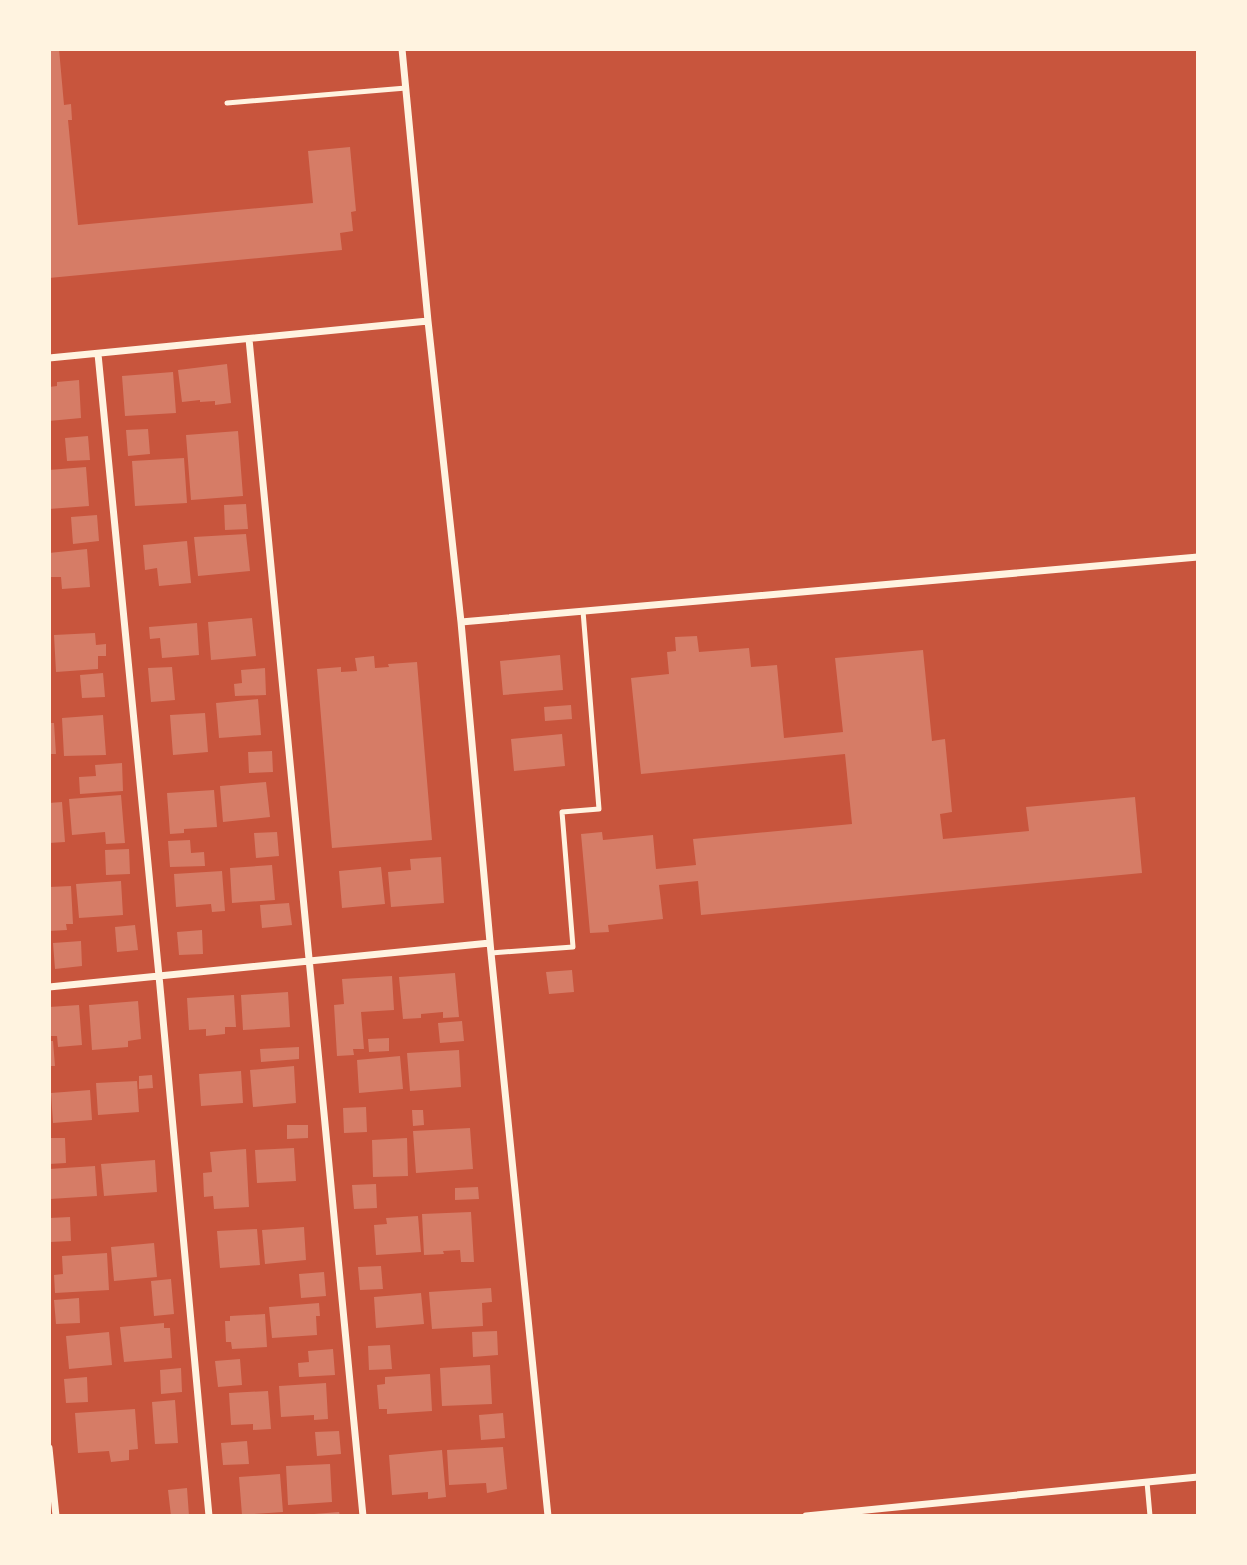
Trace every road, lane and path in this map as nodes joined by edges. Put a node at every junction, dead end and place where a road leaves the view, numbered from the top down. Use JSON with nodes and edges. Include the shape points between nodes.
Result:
{"nodes":[{"id":1,"x":402,"y":49,"type":"edge"},
{"id":2,"x":406,"y":88,"type":"junction"},
{"id":3,"x":227,"y":103,"type":"dead end"},
{"id":4,"x":428,"y":321,"type":"junction"},
{"id":5,"x":249,"y":339,"type":"junction"},
{"id":6,"x":98,"y":354,"type":"junction"},
{"id":7,"x":49,"y":358,"type":"edge"},
{"id":8,"x":1198,"y":557,"type":"edge"},
{"id":9,"x":583,"y":611,"type":"junction"},
{"id":10,"x":461,"y":622,"type":"junction"},
{"id":11,"x":490,"y":943,"type":"junction"},
{"id":12,"x":491,"y":953,"type":"junction"},
{"id":13,"x":310,"y":961,"type":"junction"},
{"id":14,"x":159,"y":976,"type":"junction"},
{"id":15,"x":49,"y":987,"type":"edge"},
{"id":16,"x":49,"y":1448,"type":"edge"},
{"id":17,"x":1198,"y":1477,"type":"edge"},
{"id":18,"x":1147,"y":1482,"type":"junction"},
{"id":19,"x":56,"y":1516,"type":"edge"},
{"id":20,"x":209,"y":1516,"type":"edge"},
{"id":21,"x":363,"y":1516,"type":"edge"},
{"id":22,"x":548,"y":1516,"type":"edge"},
{"id":23,"x":806,"y":1516,"type":"edge"},
{"id":24,"x":1150,"y":1516,"type":"edge"}],
"edges":[{"from":1,"to":2,"type":"street"},
{"from":2,"to":3,"type":"lane"},
{"from":2,"to":4,"type":"street"},
{"from":4,"to":5,"type":"street"},
{"from":4,"to":10,"type":"street"},
{"from":5,"to":6,"type":"street"},
{"from":5,"to":13,"type":"street"},
{"from":6,"to":7,"type":"street"},
{"from":6,"to":14,"type":"street"},
{"from":8,"to":9,"type":"street"},
{"from":9,"to":10,"type":"street"},
{"from":9,"to":12,"type":"lane","via":[[599,809],[562,812],[573,947]]},
{"from":10,"to":11,"type":"street"},
{"from":11,"to":12,"type":"street"},
{"from":11,"to":13,"type":"street"},
{"from":12,"to":22,"type":"street"},
{"from":13,"to":14,"type":"street"},
{"from":13,"to":21,"type":"street"},
{"from":14,"to":15,"type":"street"},
{"from":14,"to":20,"type":"street"},
{"from":16,"to":19,"type":"street"},
{"from":17,"to":18,"type":"street"},
{"from":18,"to":23,"type":"street"},
{"from":18,"to":24,"type":"lane"}]}
